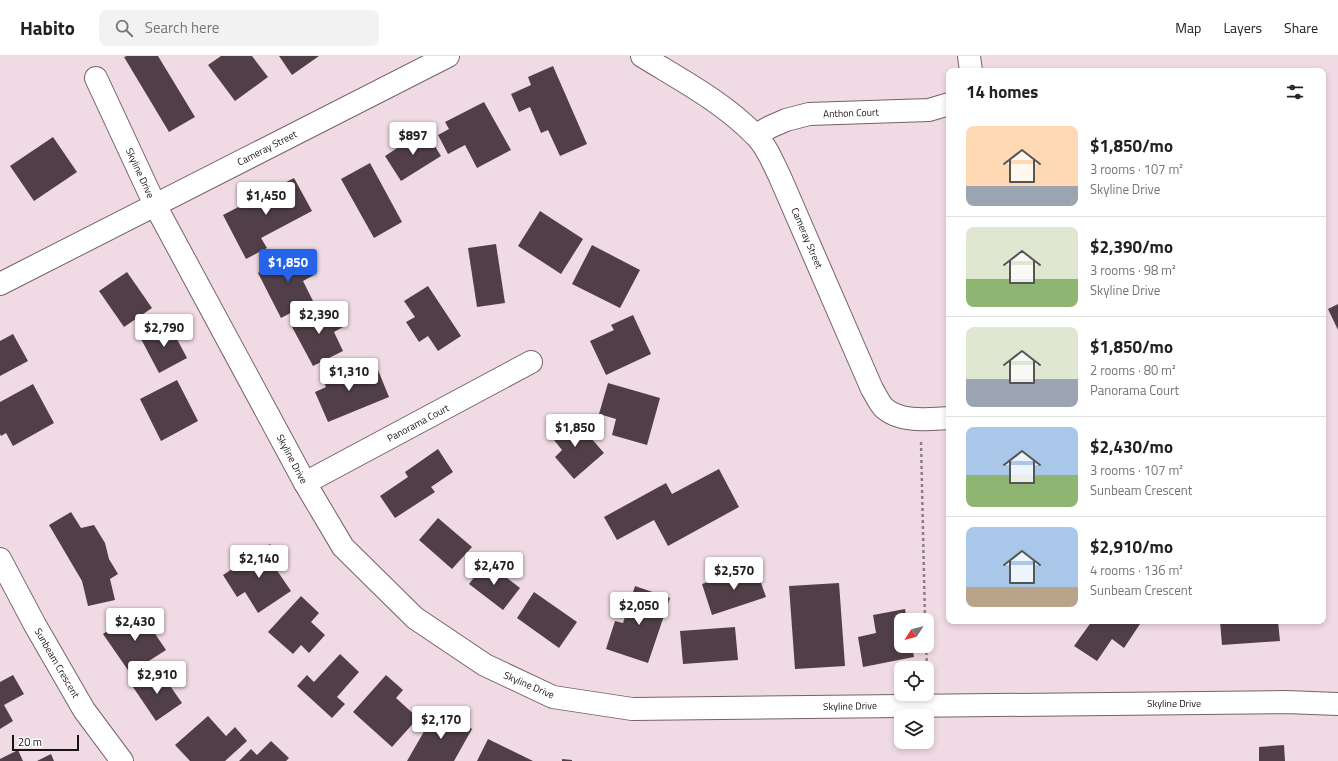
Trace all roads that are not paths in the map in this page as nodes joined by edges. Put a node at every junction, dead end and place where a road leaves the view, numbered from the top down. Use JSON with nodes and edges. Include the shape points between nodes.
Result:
{"nodes":[{"id":1,"x":448,"y":56,"type":"edge"},
{"id":2,"x":642,"y":56,"type":"edge"},
{"id":3,"x":969,"y":56,"type":"edge"},
{"id":4,"x":971,"y":68,"type":"edge"},
{"id":5,"x":96,"y":78,"type":"dead end"},
{"id":6,"x":946,"y":105,"type":"edge"},
{"id":7,"x":756,"y":135,"type":"junction"},
{"id":8,"x":155,"y":205,"type":"junction"},
{"id":9,"x":0,"y":284,"type":"edge"},
{"id":10,"x":531,"y":362,"type":"dead end"},
{"id":11,"x":946,"y":418,"type":"edge"},
{"id":12,"x":305,"y":483,"type":"junction"},
{"id":13,"x":0,"y":559,"type":"edge"},
{"id":14,"x":1338,"y":704,"type":"edge"},
{"id":15,"x":122,"y":761,"type":"edge"}],
"edges":[{"from":1,"to":8,"type":"street","name":"Cameray Street"},
{"from":2,"to":7,"type":"street","name":"Cameray Street","via":[[715,101]]},
{"from":3,"to":4,"type":"street"},
{"from":5,"to":8,"type":"street","name":"Skyline Drive"},
{"from":6,"to":7,"type":"street","name":"Anthon Court","via":[[929,110],[809,114],[770,126]]},
{"from":7,"to":11,"type":"street","name":"Cameray Street","via":[[780,177],[872,389],[884,408],[897,416],[920,419]]},
{"from":8,"to":9,"type":"street","name":"Cameray Street"},
{"from":8,"to":12,"type":"street","name":"Skyline Drive"},
{"from":10,"to":12,"type":"street","name":"Panorama Court"},
{"from":12,"to":14,"type":"street","name":"Skyline Drive","via":[[343,547],[415,618],[485,666],[553,696],[632,709],[1286,702]]},
{"from":13,"to":15,"type":"street","name":"Sunbeam Crescent","via":[[84,710]]}]}
